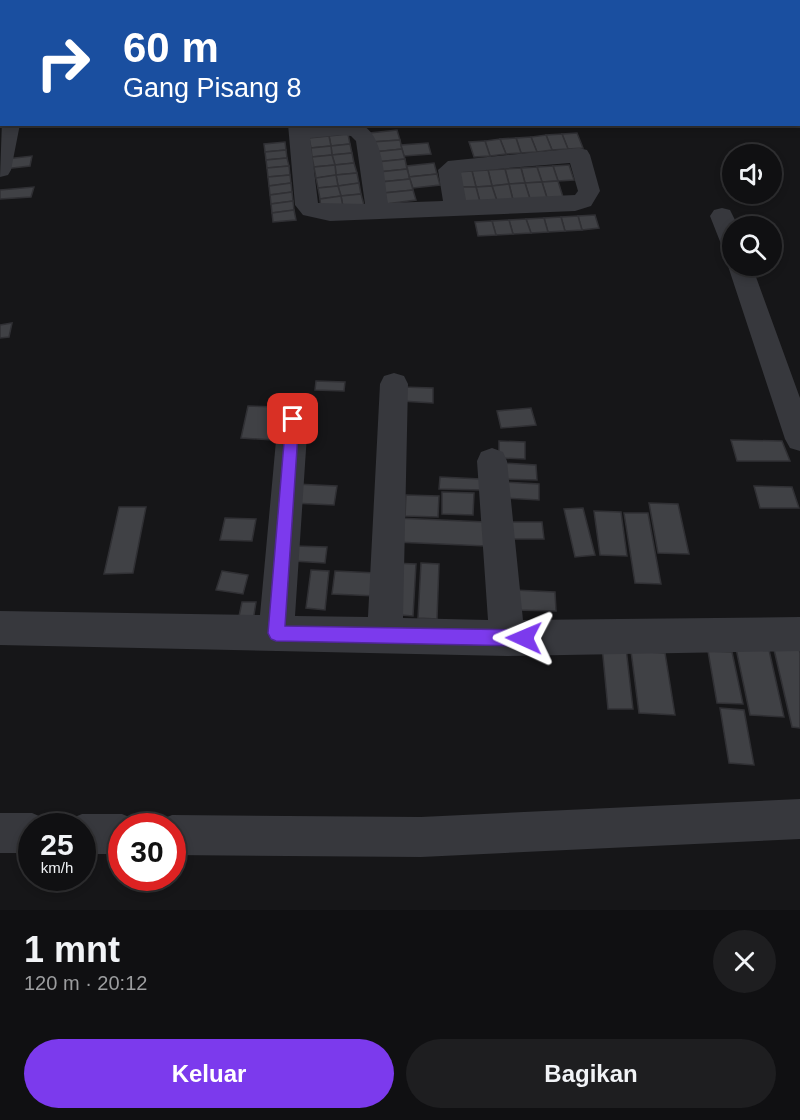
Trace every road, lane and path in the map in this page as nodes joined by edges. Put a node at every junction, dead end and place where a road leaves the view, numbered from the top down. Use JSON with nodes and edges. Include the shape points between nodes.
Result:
{"nodes":[{"id":1,"x":10,"y":126,"type":"edge"},
{"id":2,"x":298,"y":129,"type":"edge"},
{"id":3,"x":0,"y":170,"type":"edge"},
{"id":4,"x":456,"y":209,"type":"junction"},
{"id":5,"x":378,"y":212,"type":"junction"},
{"id":6,"x":743,"y":276,"type":"edge"},
{"id":7,"x":394,"y":384,"type":"dead end"},
{"id":8,"x":293,"y":419,"type":"dead end"},
{"id":9,"x":800,"y":439,"type":"edge"},
{"id":10,"x":492,"y":461,"type":"dead end"},
{"id":11,"x":0,"y":628,"type":"edge"},
{"id":12,"x":276,"y":633,"type":"junction"},
{"id":13,"x":800,"y":634,"type":"edge"},
{"id":14,"x":385,"y":635,"type":"junction"},
{"id":15,"x":507,"y":638,"type":"junction"},
{"id":16,"x":800,"y":819,"type":"edge"},
{"id":17,"x":0,"y":833,"type":"edge"},
{"id":18,"x":18,"y":833,"type":"edge"},
{"id":19,"x":186,"y":835,"type":"edge"}],
"edges":[{"from":1,"to":3,"type":"street"},
{"from":2,"to":5,"type":"street","via":[[361,132],[367,141]]},
{"from":2,"to":5,"type":"street","via":[[307,205],[311,210]]},
{"from":4,"to":4,"type":"street","via":[[449,170],[456,166],[579,155],[589,191],[583,201]]},
{"from":4,"to":5,"type":"street"},
{"from":6,"to":9,"type":"street"},
{"from":7,"to":14,"type":"street"},
{"from":8,"to":12,"type":"street"},
{"from":10,"to":15,"type":"street"},
{"from":11,"to":12,"type":"street"},
{"from":12,"to":14,"type":"street"},
{"from":13,"to":15,"type":"street"},
{"from":14,"to":15,"type":"street"},
{"from":16,"to":19,"type":"street","via":[[421,837]]},
{"from":17,"to":18,"type":"street"}]}
